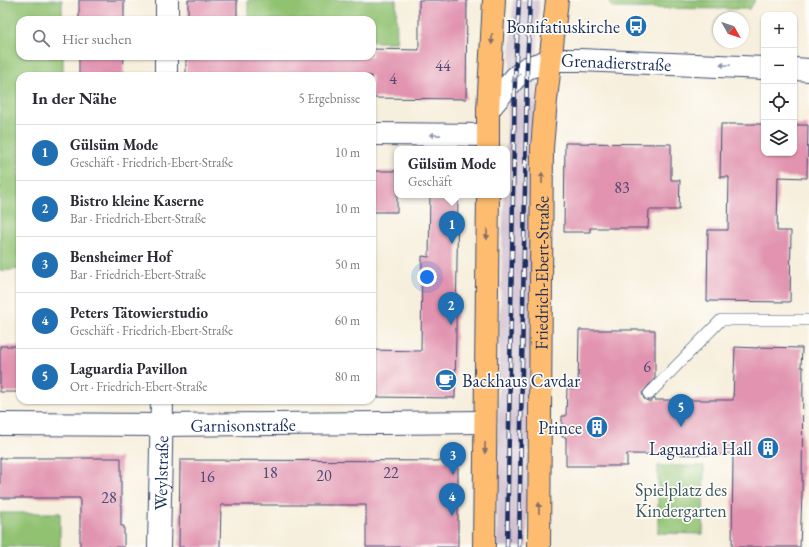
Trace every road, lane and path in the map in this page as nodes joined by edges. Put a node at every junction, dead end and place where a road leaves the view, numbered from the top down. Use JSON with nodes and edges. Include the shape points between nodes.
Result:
{"nodes":[{"id":1,"x":167,"y":0,"type":"edge"},
{"id":2,"x":494,"y":0,"type":"edge"},
{"id":3,"x":557,"y":0,"type":"edge"},
{"id":4,"x":167,"y":16,"type":"edge"},
{"id":5,"x":166,"y":60,"type":"edge"},
{"id":6,"x":551,"y":60,"type":"junction"},
{"id":7,"x":761,"y":68,"type":"edge"},
{"id":8,"x":797,"y":69,"type":"edge"},
{"id":9,"x":809,"y":70,"type":"edge"},
{"id":10,"x":166,"y":72,"type":"edge"},
{"id":11,"x":488,"y":110,"type":"junction"},
{"id":12,"x":376,"y":134,"type":"edge"},
{"id":13,"x":483,"y":140,"type":"edge"},
{"id":14,"x":488,"y":198,"type":"edge"},
{"id":15,"x":809,"y":320,"type":"edge"},
{"id":16,"x":649,"y":394,"type":"dead end"},
{"id":17,"x":162,"y":404,"type":"edge"},
{"id":18,"x":486,"y":422,"type":"junction"},
{"id":19,"x":0,"y":424,"type":"edge"},
{"id":20,"x":161,"y":425,"type":"junction"},
{"id":21,"x":160,"y":547,"type":"edge"},
{"id":22,"x":484,"y":547,"type":"edge"},
{"id":23,"x":539,"y":547,"type":"edge"}],
"edges":[{"from":1,"to":4,"type":"street"},
{"from":2,"to":11,"type":"main road","one_way":true},
{"from":3,"to":6,"type":"main road","name":"Friedrich-Ebert-Straße"},
{"from":5,"to":10,"type":"street"},
{"from":7,"to":6,"type":"street","name":"Grenadierstraße","one_way":true},
{"from":6,"to":11,"type":"street","name":"Grenadierstraße","one_way":true,"via":[[528,68],[515,78]]},
{"from":23,"to":6,"type":"main road","name":"Friedrich-Ebert-Straße","one_way":true,"via":[[542,148]]},
{"from":8,"to":9,"type":"street"},
{"from":11,"to":13,"type":"main road"},
{"from":13,"to":12,"type":"street","one_way":true},
{"from":14,"to":18,"type":"main road","one_way":true},
{"from":15,"to":16,"type":"lane","via":[[721,320]]},
{"from":17,"to":20,"type":"street","name":"Weylstraße"},
{"from":18,"to":20,"type":"street","name":"Garnisonstraße"},
{"from":18,"to":22,"type":"main road","one_way":true},
{"from":19,"to":20,"type":"street","name":"Garnisonstraße"},
{"from":20,"to":21,"type":"street","name":"Weylstraße"}]}
